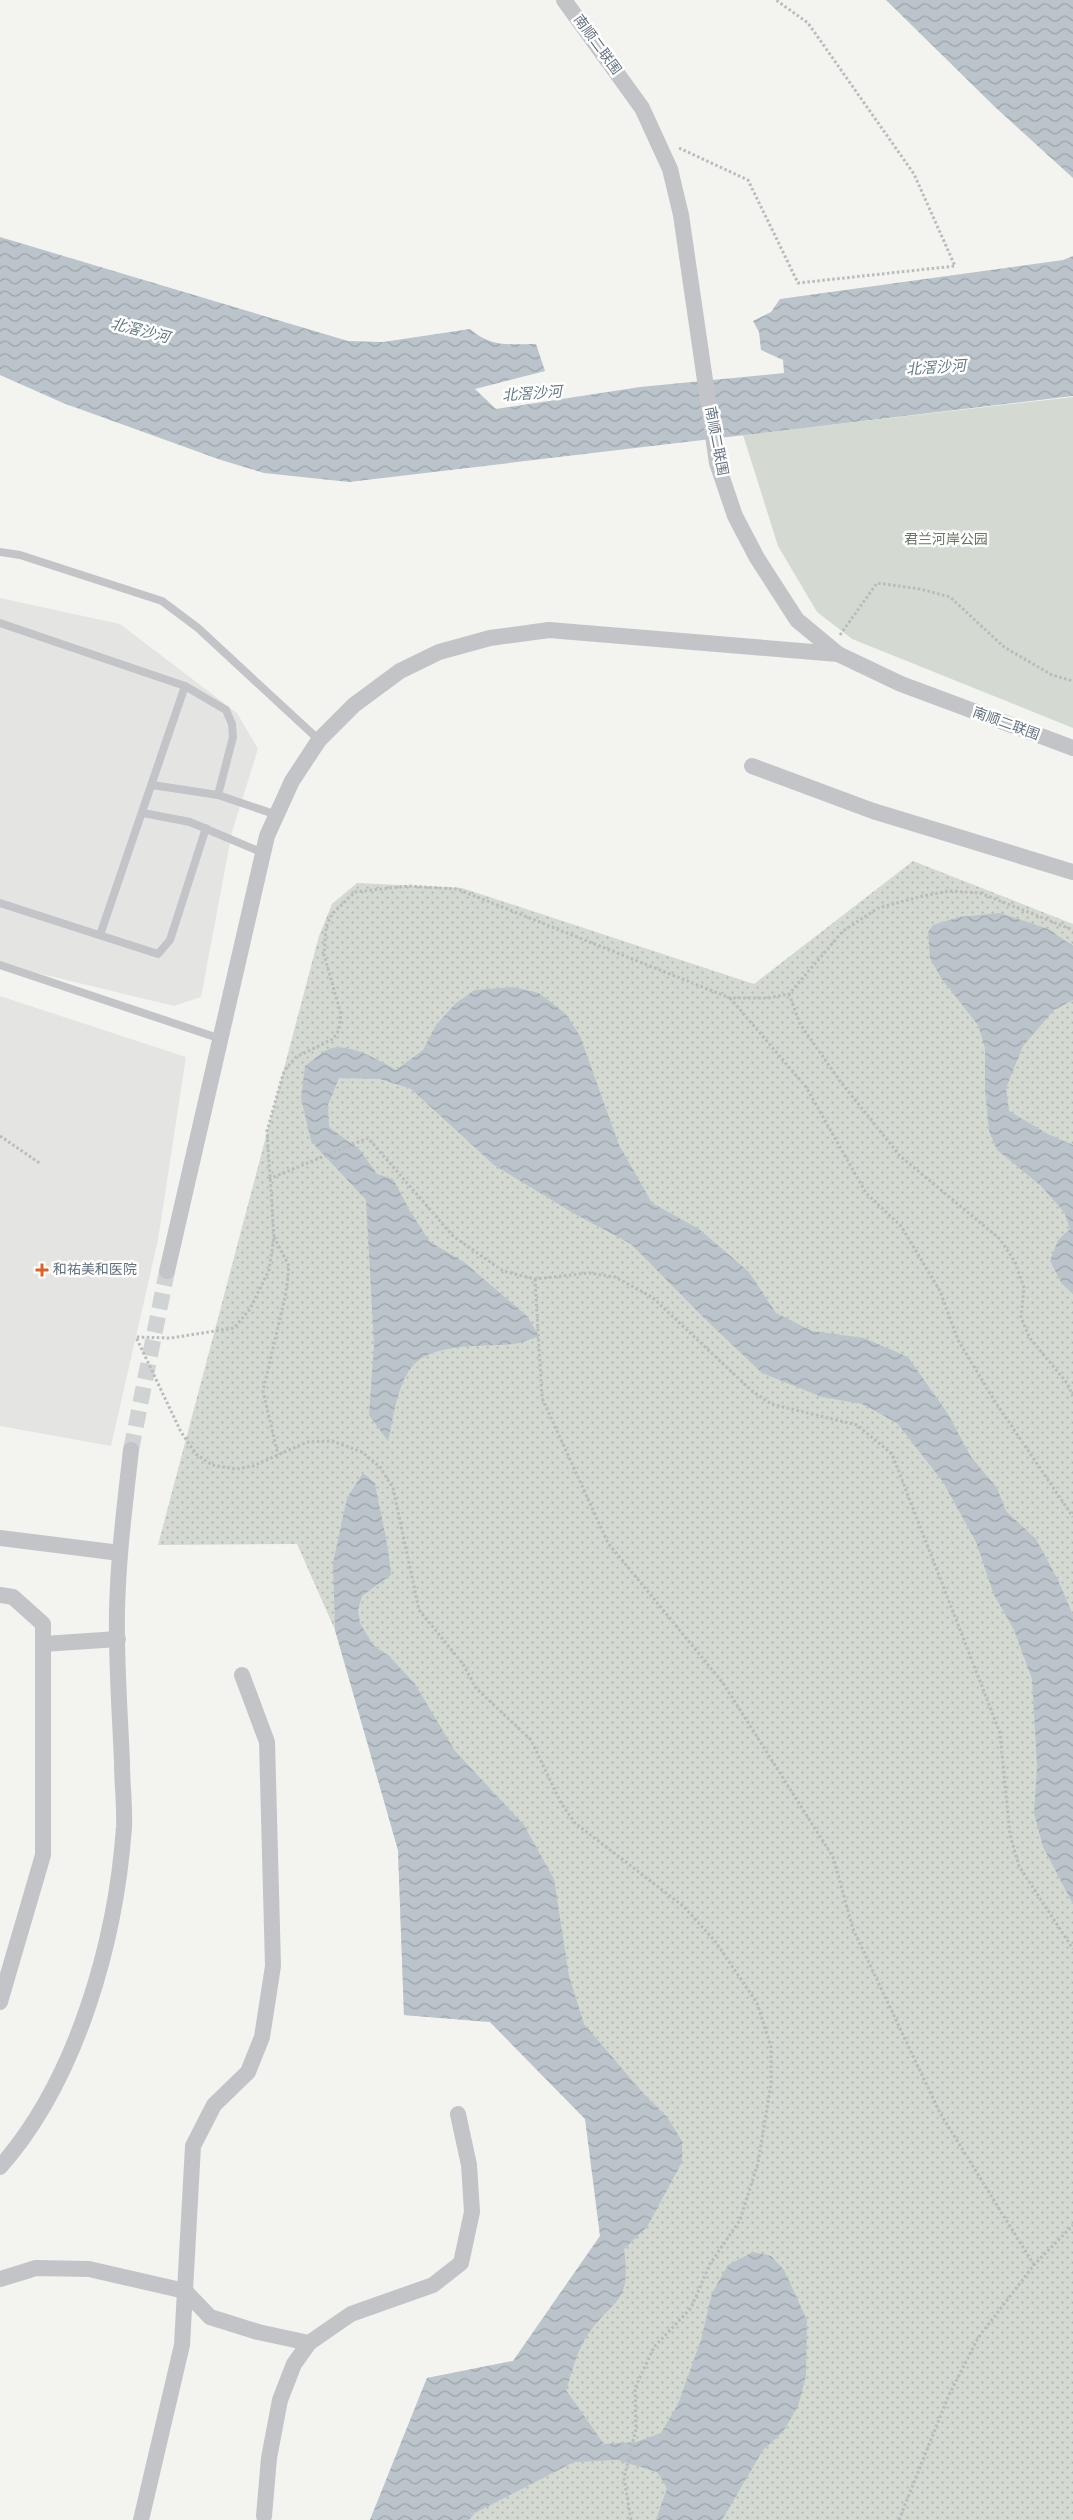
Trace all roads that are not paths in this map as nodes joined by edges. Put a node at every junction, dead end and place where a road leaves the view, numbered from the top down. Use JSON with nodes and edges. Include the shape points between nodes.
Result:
{"nodes":[{"id":1,"x":564,"y":0,"type":"edge"},
{"id":2,"x":0,"y":552,"type":"edge"},
{"id":3,"x":0,"y":623,"type":"edge"},
{"id":4,"x":834,"y":651,"type":"junction"},
{"id":5,"x":185,"y":686,"type":"junction"},
{"id":6,"x":319,"y":740,"type":"junction"},
{"id":7,"x":1073,"y":748,"type":"edge"},
{"id":8,"x":752,"y":766,"type":"dead end"},
{"id":9,"x":152,"y":785,"type":"junction"},
{"id":10,"x":218,"y":795,"type":"junction"},
{"id":11,"x":143,"y":813,"type":"junction"},
{"id":12,"x":276,"y":815,"type":"junction"},
{"id":13,"x":206,"y":828,"type":"junction"},
{"id":14,"x":263,"y":853,"type":"junction"},
{"id":15,"x":1073,"y":872,"type":"edge"},
{"id":16,"x":0,"y":903,"type":"edge"},
{"id":17,"x":100,"y":935,"type":"junction"},
{"id":18,"x":0,"y":965,"type":"edge"},
{"id":19,"x":221,"y":1039,"type":"junction"},
{"id":20,"x":167,"y":1271,"type":"tunnel mouth"},
{"id":21,"x":131,"y":1450,"type":"tunnel mouth"},
{"id":22,"x":0,"y":1538,"type":"edge"},
{"id":23,"x":120,"y":1553,"type":"junction"},
{"id":24,"x":0,"y":1595,"type":"edge"},
{"id":25,"x":118,"y":1639,"type":"junction"},
{"id":26,"x":44,"y":1644,"type":"junction"},
{"id":27,"x":242,"y":1675,"type":"dead end"},
{"id":28,"x":0,"y":2002,"type":"edge"},
{"id":29,"x":458,"y":2114,"type":"dead end"},
{"id":30,"x":0,"y":2167,"type":"edge"},
{"id":31,"x":0,"y":2279,"type":"edge"},
{"id":32,"x":185,"y":2291,"type":"junction"},
{"id":33,"x":309,"y":2343,"type":"junction"},
{"id":34,"x":264,"y":2516,"type":"dead end"},
{"id":35,"x":142,"y":2520,"type":"edge"}],
"edges":[{"from":1,"to":4,"type":"street","name":"南顺二联围","via":[[642,108],[670,169],[681,215],[718,463],[735,516],[756,558],[797,620]]},
{"from":2,"to":6,"type":"lane","via":[[20,555],[162,601],[198,628]]},
{"from":3,"to":5,"type":"lane"},
{"from":4,"to":6,"type":"street","via":[[549,630],[490,638],[439,652],[400,671],[354,705]]},
{"from":4,"to":7,"type":"street","name":"南顺二联围","via":[[901,684]]},
{"from":5,"to":9,"type":"lane"},
{"from":5,"to":10,"type":"lane","via":[[226,710],[232,724],[233,737]]},
{"from":6,"to":12,"type":"street","via":[[292,781]]},
{"from":8,"to":15,"type":"street","via":[[873,811]]},
{"from":9,"to":10,"type":"lane"},
{"from":9,"to":11,"type":"lane"},
{"from":10,"to":12,"type":"lane"},
{"from":11,"to":13,"type":"lane"},
{"from":11,"to":17,"type":"lane"},
{"from":12,"to":14,"type":"street"},
{"from":13,"to":14,"type":"lane"},
{"from":13,"to":17,"type":"lane","via":[[170,940],[158,954]]},
{"from":14,"to":19,"type":"street"},
{"from":16,"to":17,"type":"lane"},
{"from":18,"to":19,"type":"lane"},
{"from":19,"to":20,"type":"street"},
{"from":21,"to":23,"type":"street"},
{"from":22,"to":23,"type":"street"},
{"from":23,"to":25,"type":"street"},
{"from":24,"to":26,"type":"street","via":[[13,1597],[43,1624]]},
{"from":25,"to":26,"type":"street"},
{"from":25,"to":30,"type":"street","via":[[124,1826],[115,1902],[102,1962],[85,2018],[61,2071],[35,2118]]},
{"from":26,"to":28,"type":"street","via":[[44,1855]]},
{"from":27,"to":32,"type":"street","via":[[267,1742],[273,1966],[262,2037],[248,2072],[214,2105],[193,2146]]},
{"from":29,"to":33,"type":"street","via":[[469,2165],[472,2212],[461,2263],[433,2285],[352,2314]]},
{"from":31,"to":32,"type":"street","via":[[36,2268],[89,2269]]},
{"from":32,"to":33,"type":"street","via":[[210,2317]]},
{"from":32,"to":35,"type":"street","via":[[182,2345]]},
{"from":33,"to":34,"type":"street","via":[[294,2364],[280,2400],[269,2458]]}]}
